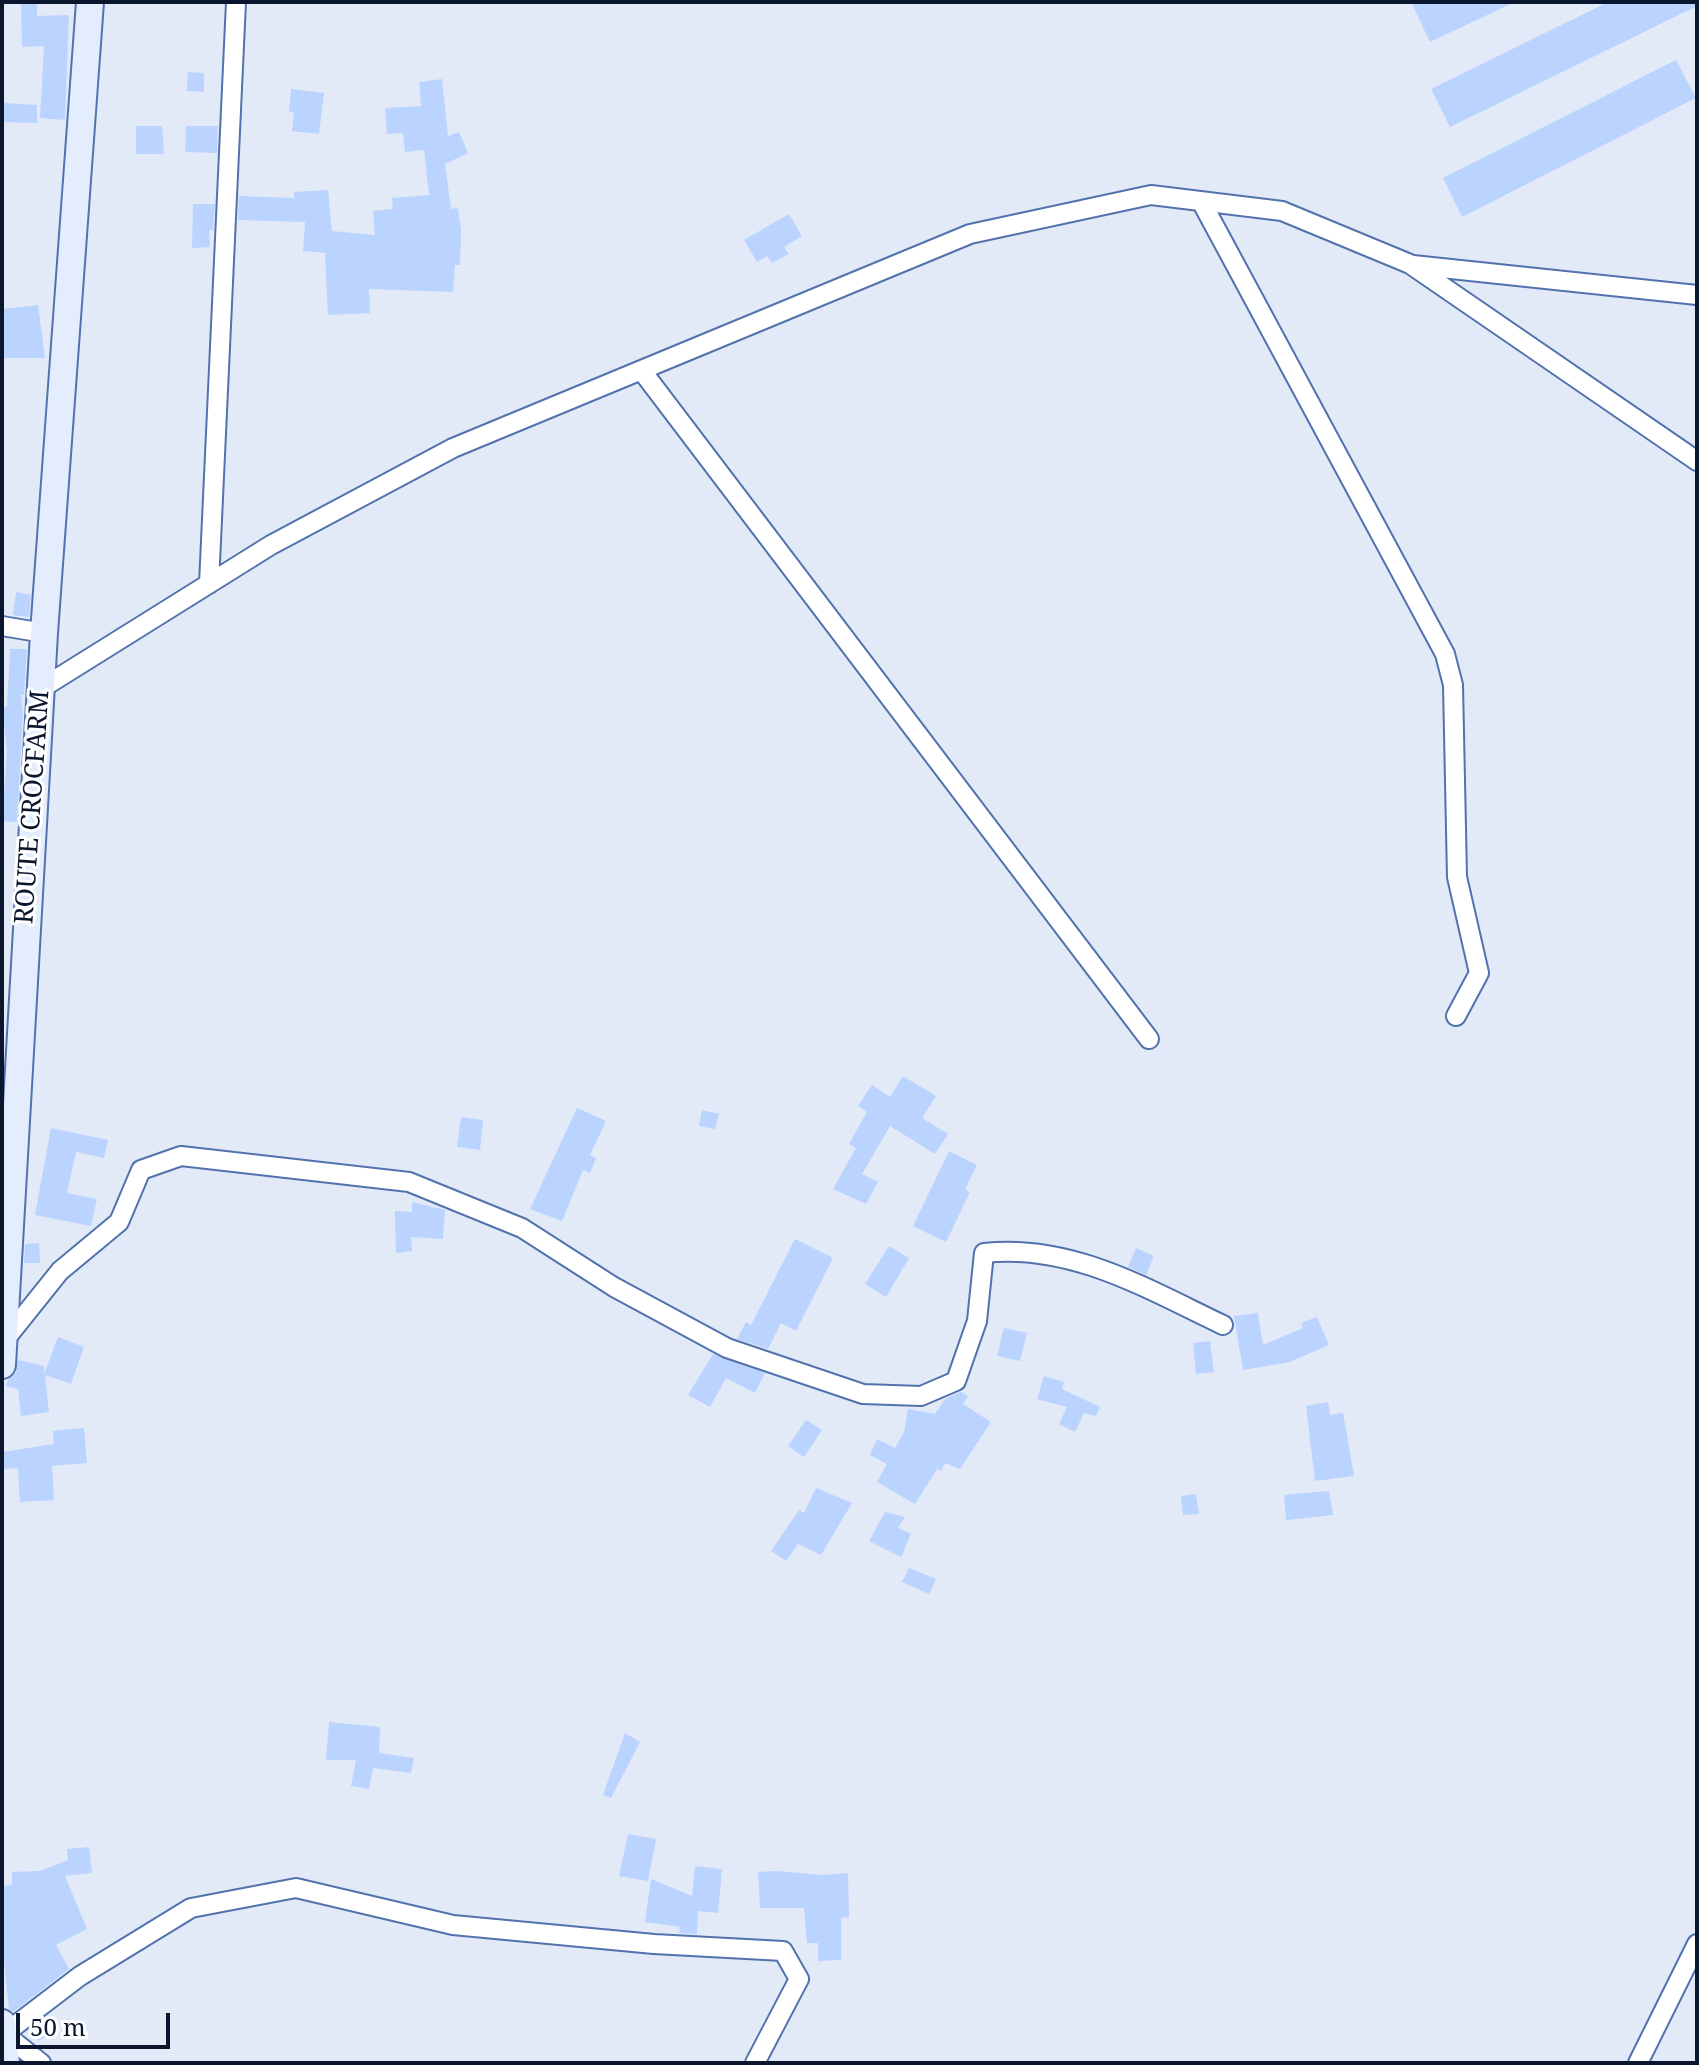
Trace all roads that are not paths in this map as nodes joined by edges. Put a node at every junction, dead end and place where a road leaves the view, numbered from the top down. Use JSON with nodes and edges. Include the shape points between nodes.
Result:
{"nodes":[{"id":1,"x":90,"y":2,"type":"edge"},
{"id":2,"x":236,"y":2,"type":"edge"},
{"id":3,"x":1201,"y":201,"type":"junction"},
{"id":4,"x":1410,"y":264,"type":"junction"},
{"id":5,"x":1697,"y":295,"type":"edge"},
{"id":6,"x":642,"y":371,"type":"junction"},
{"id":7,"x":1697,"y":461,"type":"edge"},
{"id":8,"x":209,"y":584,"type":"junction"},
{"id":9,"x":2,"y":626,"type":"edge"},
{"id":10,"x":44,"y":633,"type":"junction"},
{"id":11,"x":42,"y":688,"type":"junction"},
{"id":12,"x":1456,"y":1016,"type":"dead end"},
{"id":13,"x":1149,"y":1039,"type":"dead end"},
{"id":14,"x":1223,"y":1325,"type":"dead end"},
{"id":15,"x":3,"y":1353,"type":"edge"},
{"id":16,"x":1697,"y":1944,"type":"edge"},
{"id":17,"x":3,"y":2030,"type":"edge"},
{"id":18,"x":6,"y":2063,"type":"edge"},
{"id":19,"x":41,"y":2063,"type":"edge"},
{"id":20,"x":755,"y":2063,"type":"edge"},
{"id":21,"x":1638,"y":2063,"type":"edge"}],
"edges":[{"from":1,"to":10,"type":"street","name":"ROUTE CROCFARM"},
{"from":2,"to":8,"type":"street"},
{"from":3,"to":4,"type":"street","via":[[1282,211]]},
{"from":3,"to":6,"type":"street","via":[[1151,195],[970,234]]},
{"from":3,"to":12,"type":"street","via":[[1445,654],[1453,685],[1457,877],[1479,973]]},
{"from":4,"to":5,"type":"street"},
{"from":4,"to":7,"type":"street"},
{"from":6,"to":8,"type":"street","via":[[453,448]]},
{"from":6,"to":13,"type":"street"},
{"from":8,"to":11,"type":"street"},
{"from":9,"to":10,"type":"street"},
{"from":10,"to":11,"type":"street","name":"ROUTE CROCFARM"},
{"from":11,"to":15,"type":"street","name":"ROUTE CROCFARM"},
{"from":14,"to":15,"type":"street","via":[[1062,1254],[984,1253],[977,1321],[956,1381],[921,1396],[863,1394],[727,1348],[614,1287],[522,1228],[409,1182],[181,1156],[141,1170],[119,1222],[60,1271]]},
{"from":16,"to":21,"type":"street"},
{"from":17,"to":18,"type":"street"},
{"from":17,"to":19,"type":"street"},
{"from":17,"to":20,"type":"street","via":[[191,1908],[296,1888],[453,1925],[783,1951],[799,1979]]}]}
